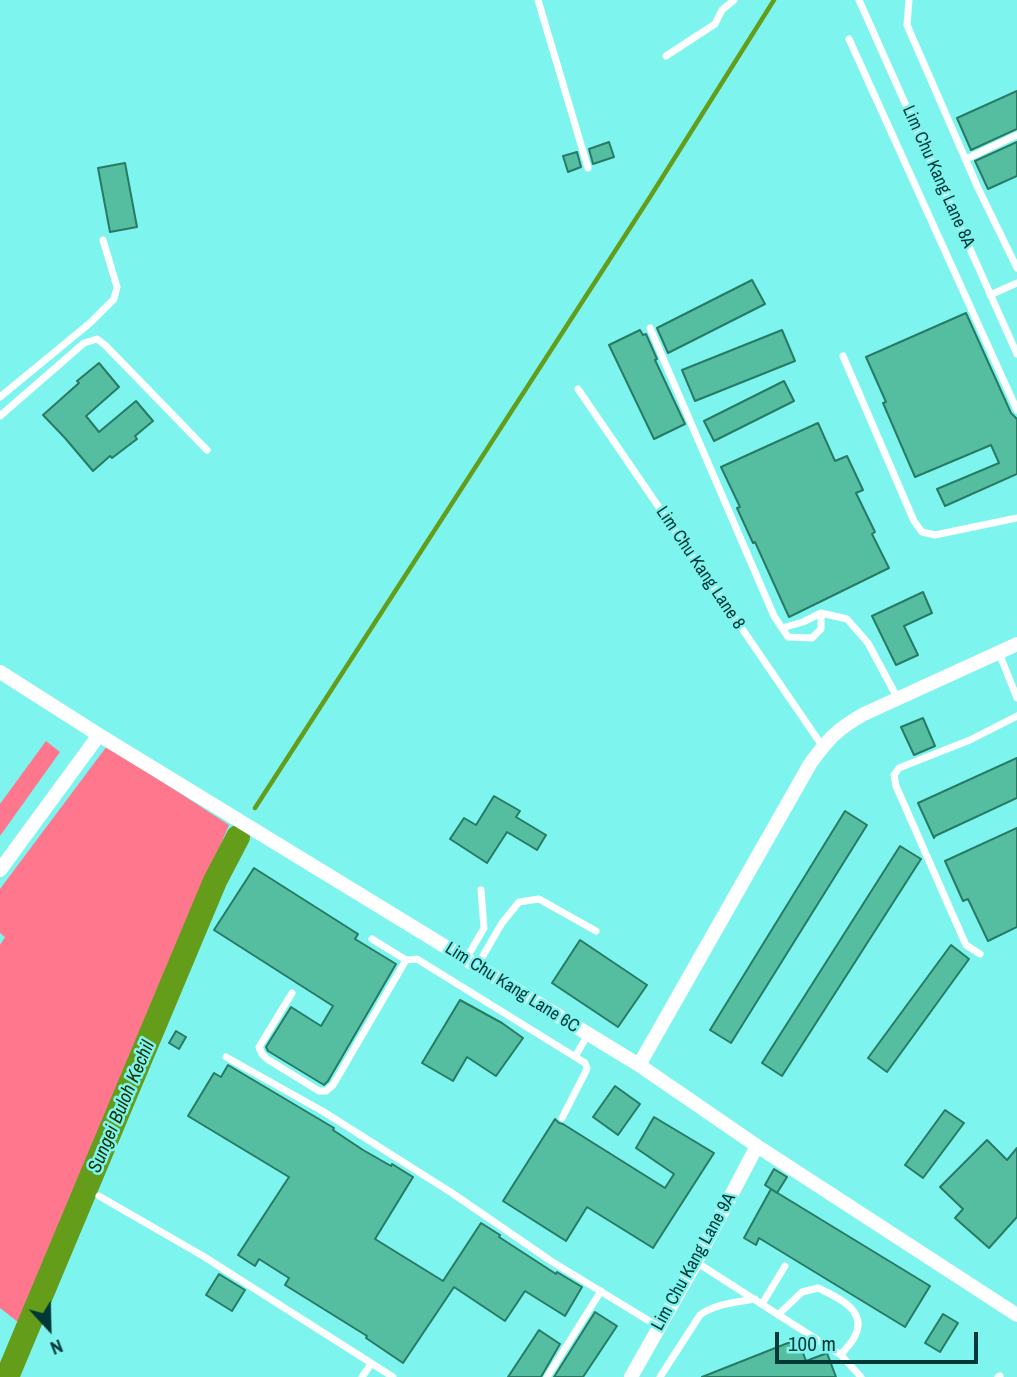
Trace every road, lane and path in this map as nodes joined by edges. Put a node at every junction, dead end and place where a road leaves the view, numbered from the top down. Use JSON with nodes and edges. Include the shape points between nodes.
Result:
{"nodes":[{"id":1,"x":538,"y":0,"type":"edge"},
{"id":2,"x":720,"y":0,"type":"edge"},
{"id":3,"x":734,"y":0,"type":"edge"},
{"id":4,"x":859,"y":0,"type":"edge"},
{"id":5,"x":909,"y":0,"type":"edge"},
{"id":6,"x":722,"y":10,"type":"junction"},
{"id":7,"x":849,"y":39,"type":"dead end"},
{"id":8,"x":666,"y":56,"type":"dead end"},
{"id":9,"x":1017,"y":135,"type":"edge"},
{"id":10,"x":966,"y":159,"type":"junction"},
{"id":11,"x":588,"y":168,"type":"dead end"},
{"id":12,"x":103,"y":240,"type":"dead end"},
{"id":13,"x":1017,"y":268,"type":"edge"},
{"id":14,"x":1017,"y":283,"type":"edge"},
{"id":15,"x":990,"y":295,"type":"junction"},
{"id":16,"x":650,"y":328,"type":"dead end"},
{"id":17,"x":1017,"y":354,"type":"edge"},
{"id":18,"x":843,"y":356,"type":"dead end"},
{"id":19,"x":578,"y":389,"type":"dead end"},
{"id":20,"x":0,"y":397,"type":"edge"},
{"id":21,"x":1017,"y":410,"type":"edge"},
{"id":22,"x":0,"y":416,"type":"edge"},
{"id":23,"x":207,"y":450,"type":"dead end"},
{"id":24,"x":1017,"y":518,"type":"edge"},
{"id":25,"x":821,"y":613,"type":"junction"},
{"id":26,"x":782,"y":628,"type":"junction"},
{"id":27,"x":1017,"y":644,"type":"edge"},
{"id":28,"x":999,"y":653,"type":"junction"},
{"id":29,"x":0,"y":672,"type":"edge"},
{"id":30,"x":898,"y":698,"type":"junction"},
{"id":31,"x":1017,"y":698,"type":"edge"},
{"id":32,"x":1017,"y":716,"type":"edge"},
{"id":33,"x":99,"y":735,"type":"junction"},
{"id":34,"x":823,"y":747,"type":"junction"},
{"id":35,"x":0,"y":870,"type":"edge"},
{"id":36,"x":481,"y":890,"type":"dead end"},
{"id":37,"x":596,"y":931,"type":"dead end"},
{"id":38,"x":372,"y":939,"type":"dead end"},
{"id":39,"x":980,"y":954,"type":"dead end"},
{"id":40,"x":406,"y":960,"type":"junction"},
{"id":41,"x":471,"y":962,"type":"junction"},
{"id":42,"x":292,"y":993,"type":"dead end"},
{"id":43,"x":588,"y":1034,"type":"junction"},
{"id":44,"x":226,"y":1057,"type":"dead end"},
{"id":45,"x":575,"y":1057,"type":"junction"},
{"id":46,"x":639,"y":1065,"type":"junction"},
{"id":47,"x":562,"y":1118,"type":"dead end"},
{"id":48,"x":757,"y":1146,"type":"junction"},
{"id":49,"x":99,"y":1196,"type":"dead end"},
{"id":50,"x":696,"y":1262,"type":"junction"},
{"id":51,"x":785,"y":1265,"type":"dead end"},
{"id":52,"x":601,"y":1291,"type":"junction"},
{"id":53,"x":758,"y":1301,"type":"junction"},
{"id":54,"x":778,"y":1315,"type":"junction"},
{"id":55,"x":1017,"y":1315,"type":"edge"},
{"id":56,"x":659,"y":1327,"type":"junction"},
{"id":57,"x":841,"y":1355,"type":"junction"},
{"id":58,"x":371,"y":1364,"type":"junction"},
{"id":59,"x":362,"y":1377,"type":"edge"},
{"id":60,"x":393,"y":1377,"type":"edge"},
{"id":61,"x":547,"y":1377,"type":"edge"},
{"id":62,"x":631,"y":1377,"type":"edge"},
{"id":63,"x":660,"y":1377,"type":"edge"},
{"id":64,"x":861,"y":1377,"type":"edge"}],
"edges":[{"from":1,"to":11,"type":"lane"},
{"from":2,"to":6,"type":"lane"},
{"from":3,"to":6,"type":"lane"},
{"from":4,"to":15,"type":"lane","name":"Lim Chu Kang Lane 8A"},
{"from":5,"to":10,"type":"lane","via":[[906,24]]},
{"from":6,"to":8,"type":"lane","via":[[715,24]]},
{"from":7,"to":21,"type":"lane"},
{"from":9,"to":10,"type":"lane"},
{"from":10,"to":13,"type":"lane"},
{"from":12,"to":20,"type":"lane","via":[[117,287],[114,299]]},
{"from":14,"to":15,"type":"lane"},
{"from":15,"to":17,"type":"lane","name":"Lim Chu Kang Lane 8A"},
{"from":16,"to":26,"type":"lane"},
{"from":18,"to":24,"type":"lane","via":[[922,532],[935,535]]},
{"from":19,"to":34,"type":"lane","name":"Lim Chu Kang Lane 8"},
{"from":22,"to":23,"type":"lane","via":[[84,343],[97,339]]},
{"from":25,"to":26,"type":"lane"},
{"from":25,"to":26,"type":"lane","via":[[821,629],[812,638],[788,637]]},
{"from":25,"to":30,"type":"lane","via":[[846,619],[868,643]]},
{"from":27,"to":28,"type":"street"},
{"from":28,"to":30,"type":"street"},
{"from":28,"to":31,"type":"lane"},
{"from":29,"to":33,"type":"street","name":"Lim Chu Kang Lane 6C"},
{"from":30,"to":34,"type":"street","via":[[841,727]]},
{"from":32,"to":39,"type":"lane","via":[[899,768],[894,775],[966,945]]},
{"from":33,"to":35,"type":"street"},
{"from":33,"to":41,"type":"street","name":"Lim Chu Kang Lane 6C"},
{"from":34,"to":46,"type":"street"},
{"from":36,"to":41,"type":"lane","via":[[484,928]]},
{"from":37,"to":41,"type":"lane","via":[[539,900],[519,902]]},
{"from":38,"to":40,"type":"lane"},
{"from":40,"to":42,"type":"lane","via":[[326,1091],[267,1059],[259,1047]]},
{"from":40,"to":45,"type":"lane","via":[[417,960]]},
{"from":41,"to":43,"type":"street","name":"Lim Chu Kang Lane 6C"},
{"from":43,"to":45,"type":"lane"},
{"from":43,"to":46,"type":"street","name":"Lim Chu Kang Lane 6C"},
{"from":44,"to":52,"type":"lane","via":[[324,1112]]},
{"from":45,"to":47,"type":"lane","via":[[587,1068]]},
{"from":46,"to":48,"type":"street","name":"Lim Chu Kang Lane 6C"},
{"from":48,"to":50,"type":"street","name":"Lim Chu Kang Lane 9A"},
{"from":48,"to":55,"type":"street","name":"Lim Chu Kang Lane 6C"},
{"from":49,"to":58,"type":"lane","via":[[203,1256]]},
{"from":50,"to":53,"type":"lane"},
{"from":50,"to":56,"type":"street","name":"Lim Chu Kang Lane 9A"},
{"from":51,"to":53,"type":"lane"},
{"from":52,"to":56,"type":"lane"},
{"from":52,"to":61,"type":"lane"},
{"from":53,"to":54,"type":"lane"},
{"from":53,"to":63,"type":"lane","via":[[714,1308],[700,1315]]},
{"from":54,"to":57,"type":"lane"},
{"from":54,"to":57,"type":"lane","via":[[802,1292],[818,1288],[836,1297],[856,1313],[859,1324]]},
{"from":56,"to":62,"type":"street","name":"Lim Chu Kang Lane 9A"},
{"from":57,"to":64,"type":"lane"},
{"from":58,"to":59,"type":"lane"},
{"from":58,"to":60,"type":"lane"}]}
